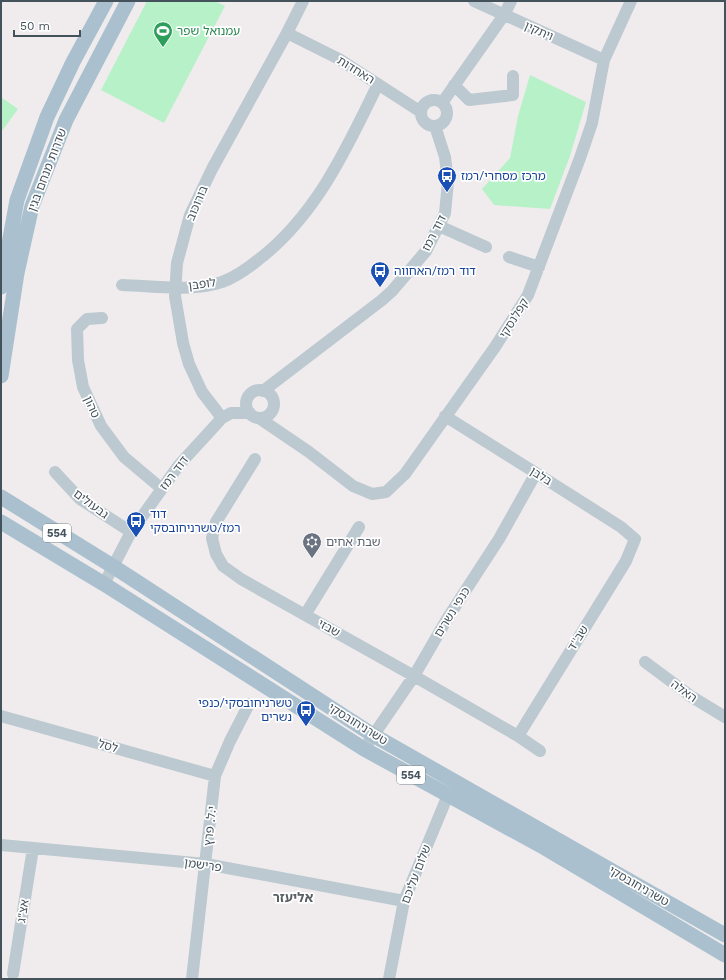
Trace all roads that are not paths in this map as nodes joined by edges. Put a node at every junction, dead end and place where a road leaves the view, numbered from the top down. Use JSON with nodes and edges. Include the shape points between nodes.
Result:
{"nodes":[{"id":1,"x":106,"y":1,"type":"edge"},
{"id":2,"x":128,"y":1,"type":"edge"},
{"id":3,"x":303,"y":1,"type":"edge"},
{"id":4,"x":474,"y":1,"type":"edge"},
{"id":5,"x":512,"y":1,"type":"edge"},
{"id":6,"x":631,"y":1,"type":"edge"},
{"id":7,"x":504,"y":15,"type":"junction"},
{"id":8,"x":287,"y":33,"type":"junction"},
{"id":9,"x":604,"y":60,"type":"junction"},
{"id":10,"x":513,"y":76,"type":"dead end"},
{"id":11,"x":378,"y":84,"type":"junction"},
{"id":12,"x":454,"y":85,"type":"junction"},
{"id":13,"x":442,"y":103,"type":"junction"},
{"id":14,"x":421,"y":112,"type":"junction"},
{"id":15,"x":435,"y":126,"type":"junction"},
{"id":16,"x":439,"y":226,"type":"junction"},
{"id":17,"x":486,"y":247,"type":"dead end"},
{"id":18,"x":509,"y":256,"type":"dead end"},
{"id":19,"x":539,"y":267,"type":"junction"},
{"id":20,"x":122,"y":285,"type":"dead end"},
{"id":21,"x":1,"y":287,"type":"edge"},
{"id":22,"x":175,"y":287,"type":"junction"},
{"id":23,"x":102,"y":318,"type":"dead end"},
{"id":24,"x":285,"y":374,"type":"junction"},
{"id":25,"x":1,"y":376,"type":"edge"},
{"id":26,"x":263,"y":390,"type":"junction"},
{"id":27,"x":273,"y":398,"type":"junction"},
{"id":28,"x":247,"y":400,"type":"junction"},
{"id":29,"x":271,"y":413,"type":"junction"},
{"id":30,"x":226,"y":415,"type":"junction"},
{"id":31,"x":254,"y":415,"type":"junction"},
{"id":32,"x":444,"y":416,"type":"junction"},
{"id":33,"x":282,"y":434,"type":"junction"},
{"id":34,"x":254,"y":459,"type":"dead end"},
{"id":35,"x":55,"y":472,"type":"dead end"},
{"id":36,"x":536,"y":473,"type":"junction"},
{"id":37,"x":162,"y":489,"type":"junction"},
{"id":38,"x":4,"y":498,"type":"edge"},
{"id":39,"x":2,"y":523,"type":"edge"},
{"id":40,"x":359,"y":527,"type":"dead end"},
{"id":41,"x":131,"y":532,"type":"junction"},
{"id":42,"x":635,"y":539,"type":"joint"},
{"id":43,"x":114,"y":567,"type":"junction"},
{"id":44,"x":104,"y":584,"type":"junction"},
{"id":45,"x":306,"y":615,"type":"junction"},
{"id":46,"x":645,"y":662,"type":"dead end"},
{"id":47,"x":414,"y":676,"type":"junction"},
{"id":48,"x":249,"y":704,"type":"dead end"},
{"id":49,"x":1,"y":716,"type":"edge"},
{"id":50,"x":725,"y":717,"type":"edge"},
{"id":51,"x":373,"y":735,"type":"junction"},
{"id":52,"x":518,"y":736,"type":"junction"},
{"id":53,"x":364,"y":749,"type":"junction"},
{"id":54,"x":540,"y":751,"type":"dead end"},
{"id":55,"x":215,"y":776,"type":"junction"},
{"id":56,"x":448,"y":795,"type":"junction"},
{"id":57,"x":1,"y":846,"type":"edge"},
{"id":58,"x":33,"y":848,"type":"junction"},
{"id":59,"x":206,"y":864,"type":"junction"},
{"id":60,"x":404,"y":901,"type":"junction"},
{"id":61,"x":725,"y":935,"type":"edge"},
{"id":62,"x":725,"y":955,"type":"edge"},
{"id":63,"x":13,"y":974,"type":"dead end"},
{"id":64,"x":192,"y":979,"type":"edge"},
{"id":65,"x":389,"y":979,"type":"edge"}],
"edges":[{"from":1,"to":21,"type":"main road","name":"שדרות מנחם בגין","via":[[47,117],[17,200]]},
{"from":2,"to":25,"type":"main road","name":"שדרות מנחם בגין","via":[[66,120],[32,206],[17,273]]},
{"from":3,"to":8,"type":"street","name":"בורוכוב"},
{"from":4,"to":7,"type":"street","name":"ויתקין"},
{"from":5,"to":7,"type":"street"},
{"from":6,"to":9,"type":"street","name":"קפלנסקי"},
{"from":7,"to":9,"type":"street","name":"ויתקין"},
{"from":7,"to":12,"type":"street"},
{"from":8,"to":11,"type":"street","name":"האחדות","via":[[339,59]]},
{"from":8,"to":22,"type":"street","name":"בורוכוב","via":[[212,169],[190,215],[177,263]]},
{"from":9,"to":19,"type":"street","name":"קפלנסקי","via":[[592,123]]},
{"from":10,"to":12,"type":"street","via":[[514,95],[469,100]]},
{"from":11,"to":14,"type":"street","name":"האחדות"},
{"from":11,"to":22,"type":"street","name":"לופבן","via":[[328,181],[291,231],[272,250],[240,274],[222,282],[203,286]]},
{"from":12,"to":13,"type":"street"},
{"from":13,"to":14,"type":"street","via":[[435,100],[427,102]]},
{"from":13,"to":15,"type":"street","via":[[446,117],[441,124]]},
{"from":14,"to":15,"type":"street","via":[[423,120]]},
{"from":15,"to":16,"type":"street","name":"דוד רמז","via":[[445,157],[448,182],[445,213]]},
{"from":16,"to":17,"type":"street"},
{"from":16,"to":24,"type":"street","name":"דוד רמז","via":[[426,251],[392,291]]},
{"from":18,"to":19,"type":"street"},
{"from":19,"to":32,"type":"street","name":"קפלנסקי","via":[[528,295],[515,317]]},
{"from":20,"to":22,"type":"street","name":"לופבן"},
{"from":22,"to":30,"type":"street","name":"בורוכוב","via":[[178,319],[189,364],[202,392]]},
{"from":23,"to":37,"type":"street","name":"טהון","via":[[87,319],[77,330],[78,360],[83,387],[101,426],[124,457]]},
{"from":24,"to":26,"type":"street","name":"דוד רמז"},
{"from":24,"to":27,"type":"street","name":"דוד רמז"},
{"from":26,"to":27,"type":"street"},
{"from":26,"to":28,"type":"street","via":[[255,391]]},
{"from":27,"to":29,"type":"street"},
{"from":28,"to":30,"type":"street","name":"דוד רמז"},
{"from":28,"to":31,"type":"street","via":[[247,406]]},
{"from":29,"to":31,"type":"street","via":[[266,417]]},
{"from":29,"to":33,"type":"street","name":"קפלנסקי"},
{"from":30,"to":31,"type":"street"},
{"from":30,"to":37,"type":"street","name":"דוד רמז","via":[[179,465]]},
{"from":31,"to":33,"type":"street","name":"קפלנסקי"},
{"from":32,"to":33,"type":"street","name":"קפלנסקי","via":[[405,474],[386,492],[372,494],[353,486]]},
{"from":32,"to":36,"type":"street","name":"בלבן"},
{"from":34,"to":45,"type":"street","name":"שבזי","via":[[216,522],[212,538],[216,554],[223,566],[241,579]]},
{"from":35,"to":41,"type":"street","name":"גבעולים","via":[[80,499]]},
{"from":36,"to":42,"type":"street","name":"בלבן"},
{"from":36,"to":47,"type":"street","name":"כנפי נשרים","via":[[499,539],[447,619]]},
{"from":37,"to":41,"type":"street","name":"דוד רמז"},
{"from":38,"to":43,"type":"main road","name":"טשרניחובסקי","number":"554"},
{"from":39,"to":44,"type":"main road","name":"טשרניחובסקי","number":"554"},
{"from":40,"to":45,"type":"street"},
{"from":41,"to":43,"type":"street","name":"דוד רמז"},
{"from":42,"to":52,"type":"street","name":"שב''ד","via":[[626,561]]},
{"from":43,"to":44,"type":"street","name":"דוד רמז"},
{"from":43,"to":51,"type":"main road","name":"טשרניחובסקי","number":"554"},
{"from":44,"to":53,"type":"main road","name":"טשרניחובסקי","number":"554"},
{"from":45,"to":47,"type":"street","name":"שבזי"},
{"from":46,"to":50,"type":"street","name":"האלה","via":[[692,697]]},
{"from":47,"to":51,"type":"street","name":"כנפי נשרים"},
{"from":47,"to":52,"type":"street","name":"שבזי"},
{"from":48,"to":55,"type":"street","name":"י.ל. פרץ"},
{"from":49,"to":55,"type":"street","name":"לסל"},
{"from":51,"to":53,"type":"street","name":"כנפי נשרים"},
{"from":51,"to":61,"type":"main road","name":"טשרניחובסקי","number":"554"},
{"from":52,"to":54,"type":"street","name":"שבזי"},
{"from":53,"to":56,"type":"main road","name":"טשרניחובסקי","number":"554"},
{"from":55,"to":59,"type":"street","name":"י.ל. פרץ"},
{"from":56,"to":60,"type":"street","name":"שלום עליכם"},
{"from":56,"to":62,"type":"main road","name":"טשרניחובסקי","number":"554","via":[[545,848]]},
{"from":57,"to":58,"type":"street","name":"פרישמן"},
{"from":58,"to":59,"type":"street","name":"פרישמן"},
{"from":58,"to":63,"type":"street","name":"אצ\"ג"},
{"from":59,"to":60,"type":"street","name":"פרישמן"},
{"from":59,"to":64,"type":"street","name":"י.ל. פרץ"},
{"from":60,"to":65,"type":"street","name":"שלום עליכם"}]}
